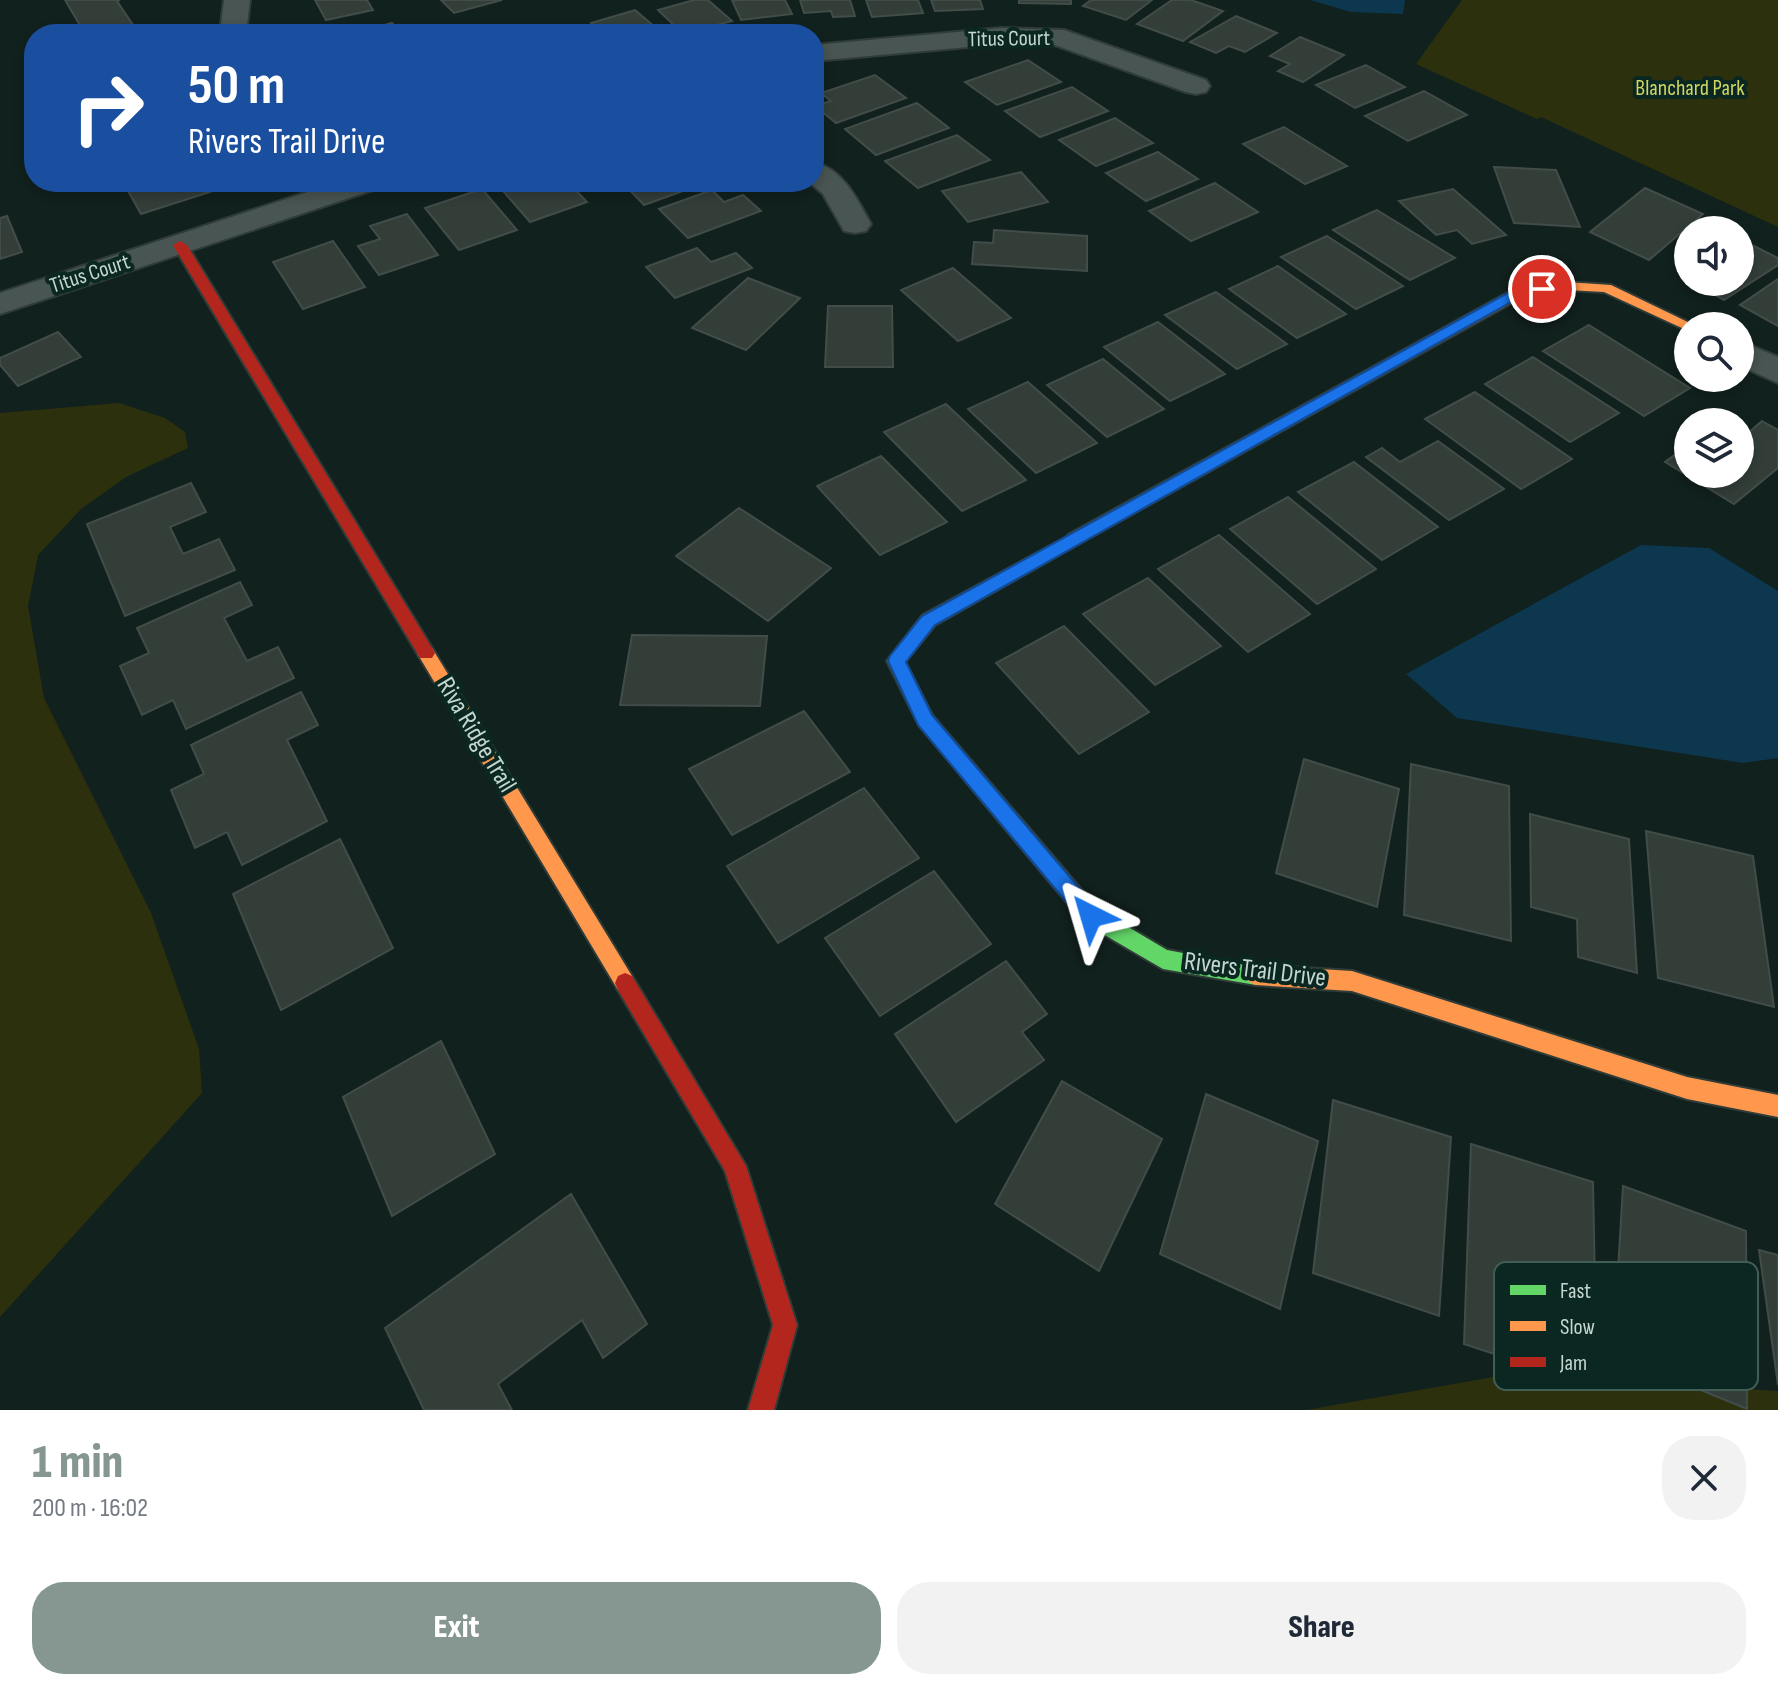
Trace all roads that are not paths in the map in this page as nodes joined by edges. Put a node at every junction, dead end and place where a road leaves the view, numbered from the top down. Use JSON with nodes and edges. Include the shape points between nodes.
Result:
{"nodes":[{"id":1,"x":237,"y":0,"type":"edge"},
{"id":2,"x":234,"y":24,"type":"edge"},
{"id":3,"x":824,"y":52,"type":"edge"},
{"id":4,"x":1196,"y":86,"type":"dead end"},
{"id":5,"x":824,"y":179,"type":"edge"},
{"id":6,"x":331,"y":192,"type":"edge"},
{"id":7,"x":855,"y":224,"type":"dead end"},
{"id":8,"x":180,"y":245,"type":"junction"},
{"id":9,"x":0,"y":304,"type":"edge"},
{"id":10,"x":1674,"y":319,"type":"edge"},
{"id":11,"x":1754,"y":359,"type":"edge"},
{"id":12,"x":1778,"y":372,"type":"edge"},
{"id":13,"x":1778,"y":1106,"type":"edge"},
{"id":14,"x":761,"y":1410,"type":"edge"}],
"edges":[{"from":1,"to":2,"type":"street"},
{"from":3,"to":4,"type":"street","name":"Titus Court","via":[[1055,36]]},
{"from":5,"to":7,"type":"street","via":[[836,189]]},
{"from":6,"to":8,"type":"street"},
{"from":8,"to":9,"type":"street","name":"Titus Court"},
{"from":8,"to":14,"type":"street","name":"Riva Ridge Trail","via":[[735,1166],[785,1325]]},
{"from":10,"to":13,"type":"street","name":"Rivers Trail Drive","via":[[1606,288],[1566,286],[1518,293],[929,620],[896,661],[925,720],[1091,916],[1163,959],[1248,974],[1352,981],[1687,1088]]},
{"from":11,"to":12,"type":"street"}]}
